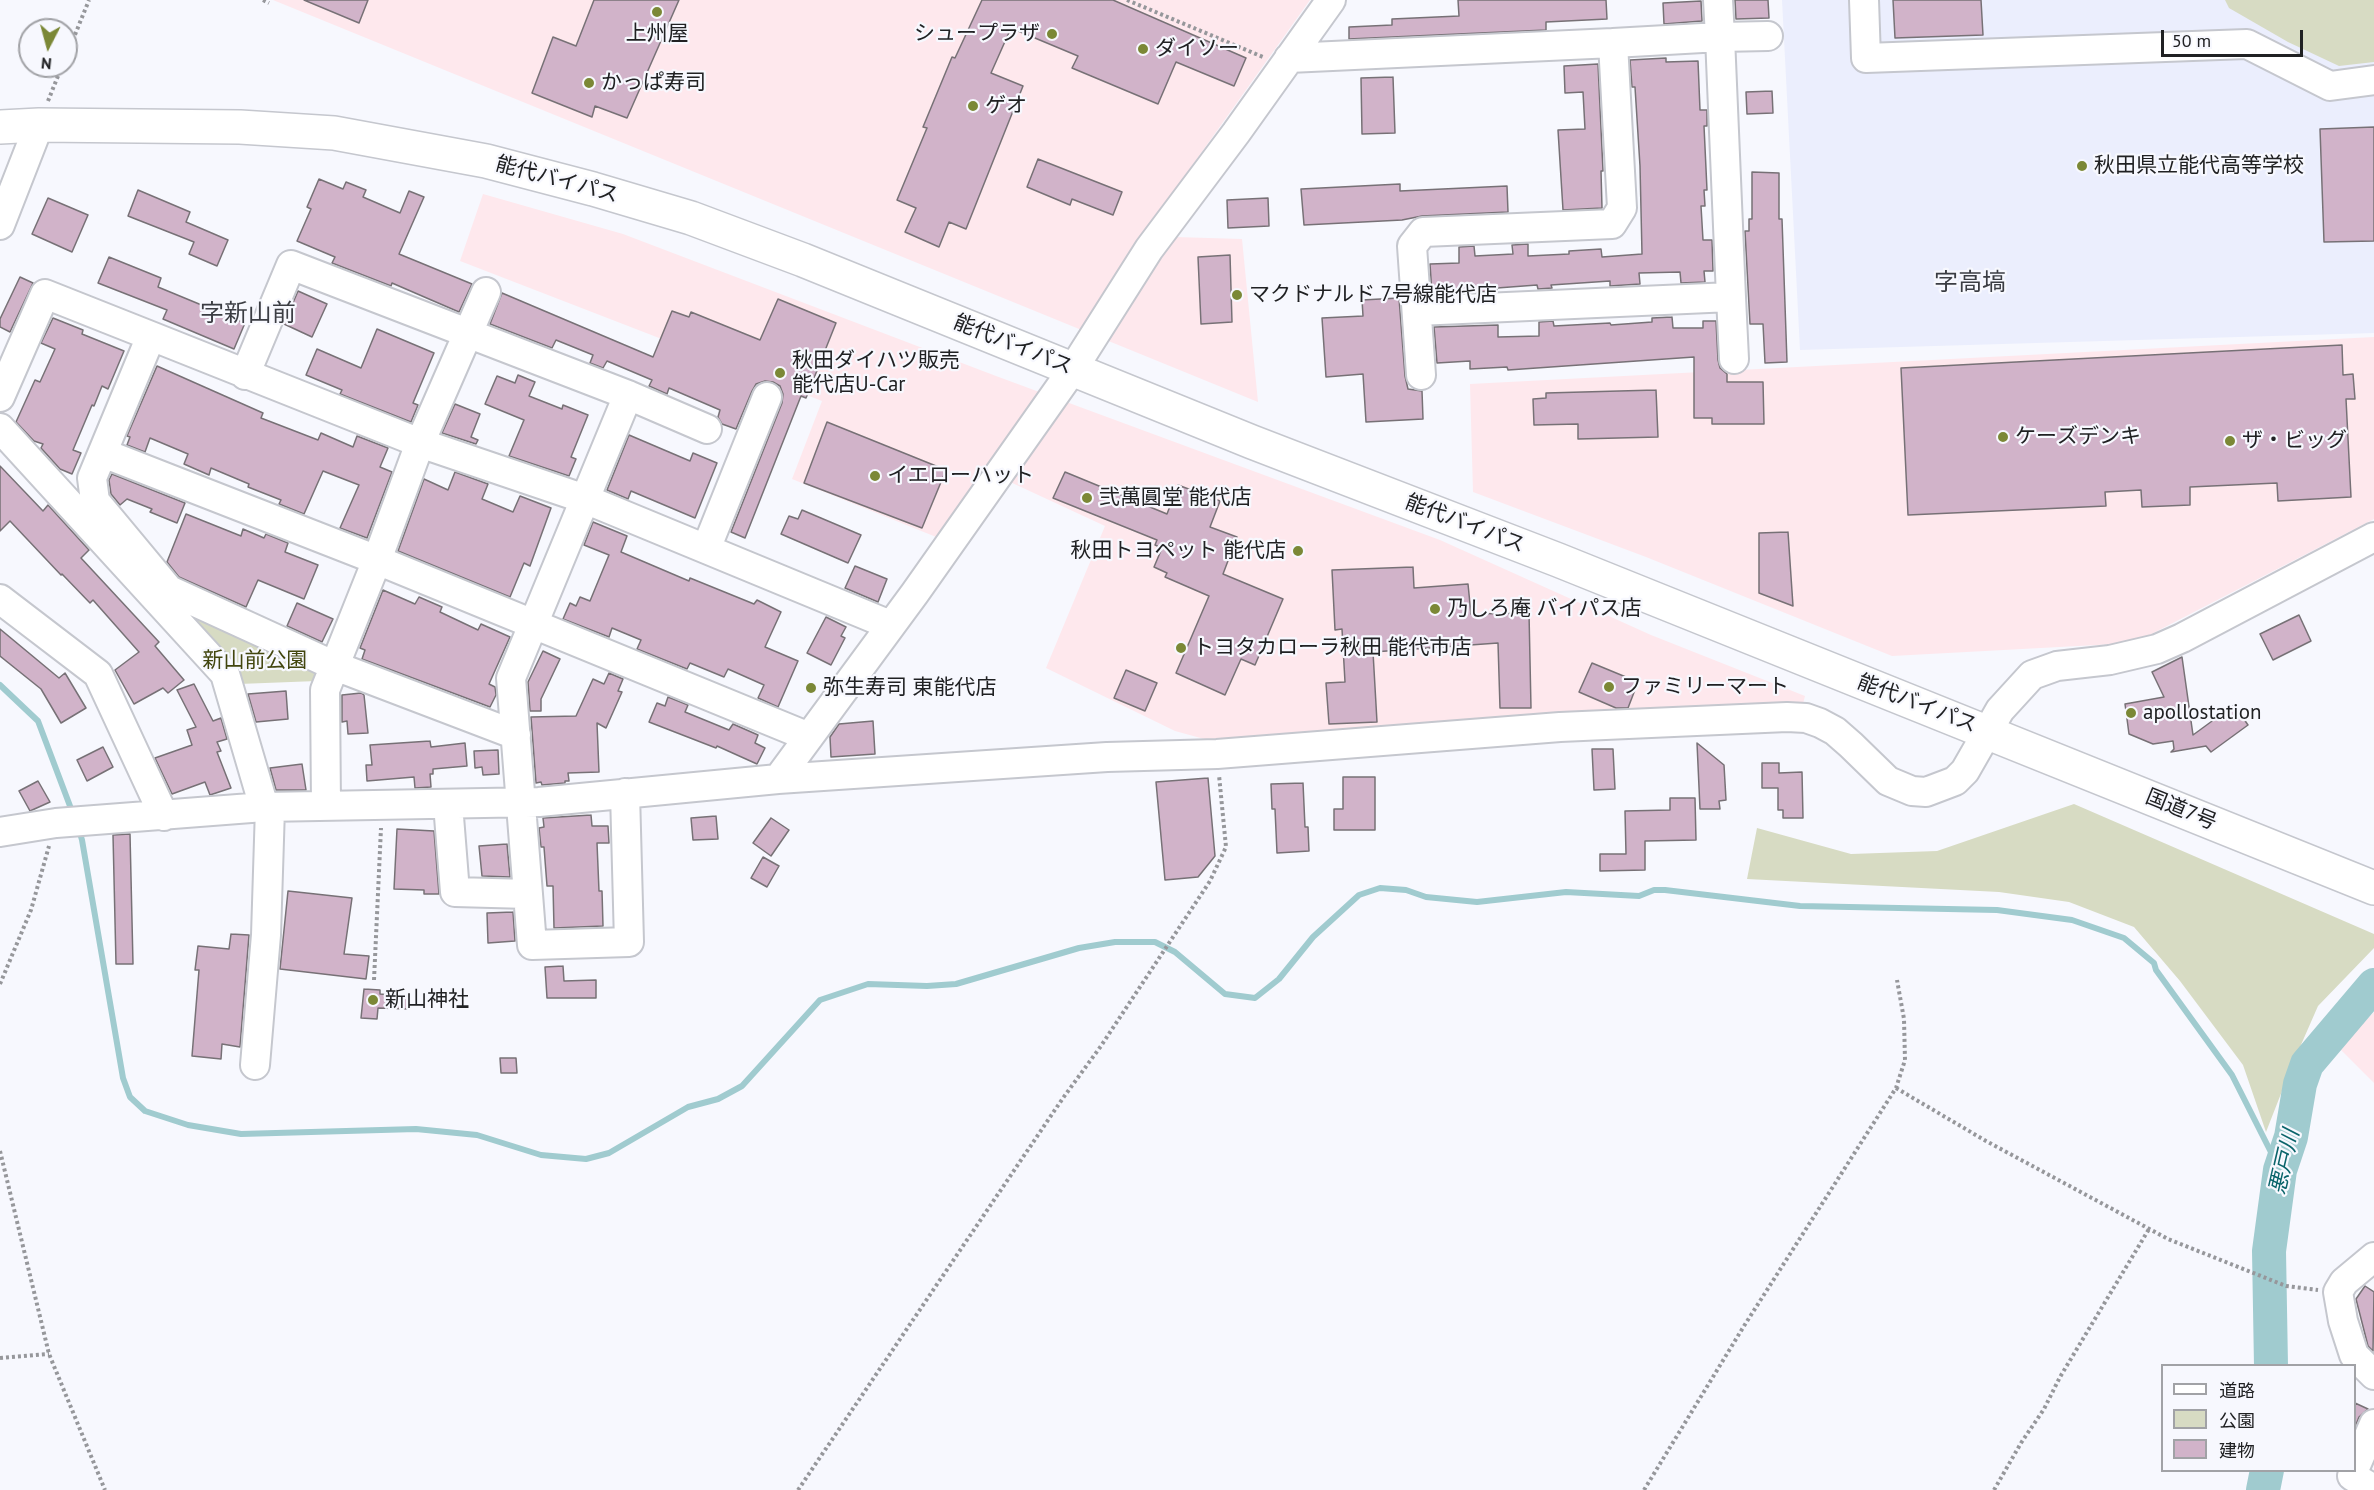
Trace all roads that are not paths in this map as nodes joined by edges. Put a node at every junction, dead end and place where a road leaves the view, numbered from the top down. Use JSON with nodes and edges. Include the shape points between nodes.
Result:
{"nodes":[{"id":1,"x":1330,"y":0,"type":"edge"},
{"id":2,"x":1718,"y":0,"type":"edge"},
{"id":3,"x":1864,"y":0,"type":"edge"},
{"id":4,"x":1768,"y":36,"type":"dead end"},
{"id":5,"x":1720,"y":37,"type":"junction"},
{"id":6,"x":1613,"y":43,"type":"junction"},
{"id":7,"x":1278,"y":58,"type":"junction"},
{"id":8,"x":2374,"y":80,"type":"edge"},
{"id":9,"x":39,"y":125,"type":"junction"},
{"id":10,"x":0,"y":127,"type":"edge"},
{"id":11,"x":0,"y":225,"type":"edge"},
{"id":12,"x":486,"y":292,"type":"dead end"},
{"id":13,"x":1731,"y":297,"type":"junction"},
{"id":14,"x":1417,"y":311,"type":"junction"},
{"id":15,"x":469,"y":335,"type":"junction"},
{"id":16,"x":151,"y":336,"type":"junction"},
{"id":17,"x":1734,"y":359,"type":"dead end"},
{"id":18,"x":1073,"y":369,"type":"junction"},
{"id":19,"x":245,"y":375,"type":"junction"},
{"id":20,"x":1421,"y":375,"type":"dead end"},
{"id":21,"x":628,"y":394,"type":"junction"},
{"id":22,"x":0,"y":397,"type":"edge"},
{"id":23,"x":767,"y":397,"type":"dead end"},
{"id":24,"x":707,"y":429,"type":"dead end"},
{"id":25,"x":420,"y":443,"type":"junction"},
{"id":26,"x":6,"y":446,"type":"edge"},
{"id":27,"x":103,"y":453,"type":"junction"},
{"id":28,"x":585,"y":499,"type":"junction"},
{"id":29,"x":2374,"y":537,"type":"edge"},
{"id":30,"x":706,"y":549,"type":"junction"},
{"id":31,"x":377,"y":560,"type":"junction"},
{"id":32,"x":0,"y":599,"type":"edge"},
{"id":33,"x":534,"y":624,"type":"junction"},
{"id":34,"x":890,"y":625,"type":"junction"},
{"id":35,"x":335,"y":666,"type":"junction"},
{"id":36,"x":1987,"y":731,"type":"junction"},
{"id":37,"x":516,"y":735,"type":"junction"},
{"id":38,"x":809,"y":737,"type":"junction"},
{"id":39,"x":778,"y":778,"type":"junction"},
{"id":40,"x":625,"y":793,"type":"junction"},
{"id":41,"x":521,"y":802,"type":"junction"},
{"id":42,"x":448,"y":804,"type":"junction"},
{"id":43,"x":326,"y":806,"type":"junction"},
{"id":44,"x":267,"y":807,"type":"junction"},
{"id":45,"x":164,"y":816,"type":"junction"},
{"id":46,"x":0,"y":832,"type":"edge"},
{"id":47,"x":2374,"y":888,"type":"edge"},
{"id":48,"x":528,"y":894,"type":"junction"},
{"id":49,"x":255,"y":1065,"type":"dead end"},
{"id":50,"x":2374,"y":1257,"type":"edge"},
{"id":51,"x":2374,"y":1375,"type":"edge"},
{"id":52,"x":2374,"y":1424,"type":"edge"},
{"id":53,"x":2356,"y":1465,"type":"edge"},
{"id":54,"x":2353,"y":1472,"type":"edge"},
{"id":55,"x":2374,"y":1489,"type":"edge"}],
"edges":[{"from":1,"to":7,"type":"street"},
{"from":2,"to":5,"type":"street"},
{"from":3,"to":8,"type":"street","via":[[1866,58],[2247,44],[2330,86]]},
{"from":4,"to":5,"type":"street"},
{"from":5,"to":6,"type":"street"},
{"from":5,"to":13,"type":"street"},
{"from":6,"to":7,"type":"street"},
{"from":6,"to":14,"type":"street","via":[[1622,208],[1612,224],[1423,232],[1412,246]]},
{"from":7,"to":18,"type":"street","via":[[1236,133],[1149,249]]},
{"from":9,"to":10,"type":"highway","name":"能代バイパス"},
{"from":9,"to":11,"type":"street"},
{"from":9,"to":18,"type":"highway","name":"能代バイパス","via":[[240,127],[334,133],[486,161],[691,218]]},
{"from":12,"to":15,"type":"street"},
{"from":13,"to":14,"type":"street"},
{"from":13,"to":17,"type":"street"},
{"from":14,"to":20,"type":"street"},
{"from":15,"to":19,"type":"street","via":[[291,265]]},
{"from":15,"to":21,"type":"street"},
{"from":15,"to":25,"type":"street"},
{"from":16,"to":19,"type":"street"},
{"from":16,"to":22,"type":"street","via":[[45,294]]},
{"from":16,"to":27,"type":"street"},
{"from":18,"to":34,"type":"street"},
{"from":18,"to":36,"type":"highway","name":"能代バイパス"},
{"from":19,"to":25,"type":"street"},
{"from":21,"to":24,"type":"street"},
{"from":21,"to":28,"type":"street"},
{"from":23,"to":30,"type":"street"},
{"from":25,"to":28,"type":"street"},
{"from":25,"to":31,"type":"street"},
{"from":26,"to":44,"type":"street","via":[[225,674]]},
{"from":27,"to":31,"type":"street"},
{"from":27,"to":35,"type":"street","via":[[92,478],[95,501],[169,590]]},
{"from":28,"to":30,"type":"street"},
{"from":28,"to":33,"type":"street"},
{"from":29,"to":36,"type":"street","via":[[2157,649],[2038,672],[2023,682]]},
{"from":30,"to":34,"type":"street"},
{"from":31,"to":33,"type":"street"},
{"from":31,"to":35,"type":"street"},
{"from":32,"to":45,"type":"street","via":[[98,674]]},
{"from":33,"to":37,"type":"street","via":[[512,678]]},
{"from":33,"to":38,"type":"street"},
{"from":34,"to":38,"type":"street"},
{"from":35,"to":37,"type":"street"},
{"from":35,"to":43,"type":"street","via":[[325,690]]},
{"from":36,"to":39,"type":"street","via":[[1965,771],[1955,781],[1926,792],[1888,781],[1835,731],[1806,718],[1787,717],[1560,727],[1217,754],[1107,757]]},
{"from":36,"to":47,"type":"highway","name":"国道7号"},
{"from":37,"to":41,"type":"street"},
{"from":38,"to":39,"type":"street"},
{"from":39,"to":40,"type":"street"},
{"from":40,"to":41,"type":"street"},
{"from":40,"to":48,"type":"street","via":[[629,942],[532,945]]},
{"from":41,"to":42,"type":"street"},
{"from":41,"to":48,"type":"street"},
{"from":42,"to":43,"type":"street"},
{"from":42,"to":48,"type":"street","via":[[455,892]]},
{"from":43,"to":44,"type":"street"},
{"from":44,"to":45,"type":"street"},
{"from":44,"to":49,"type":"street","via":[[266,935]]},
{"from":45,"to":46,"type":"street","via":[[56,823]]},
{"from":50,"to":51,"type":"street","via":[[2338,1292],[2354,1355]]},
{"from":52,"to":53,"type":"street"},
{"from":54,"to":55,"type":"street","via":[[2352,1476]]}]}
